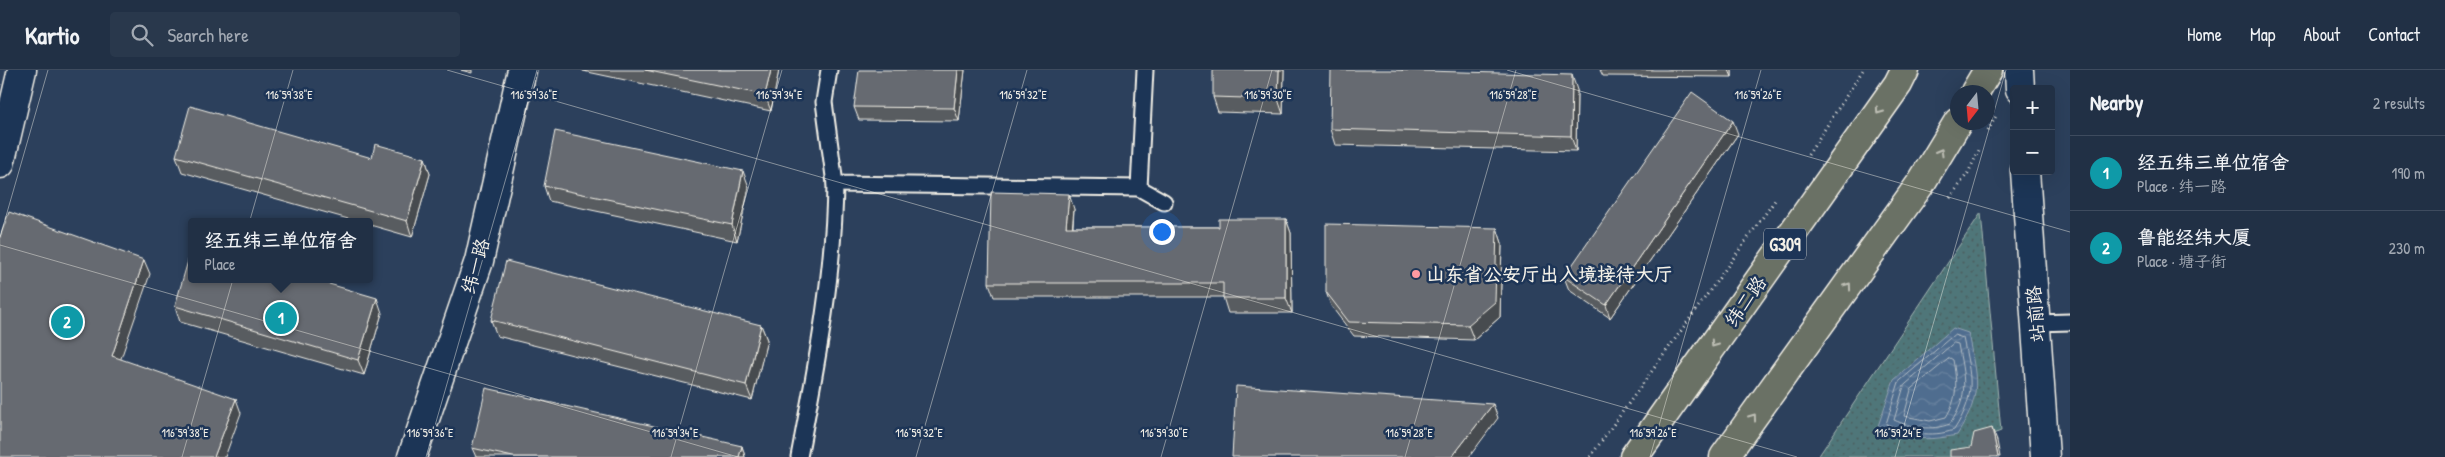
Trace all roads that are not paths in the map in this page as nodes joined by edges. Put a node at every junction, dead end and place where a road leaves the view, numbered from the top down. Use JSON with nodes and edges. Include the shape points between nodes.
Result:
{"nodes":[{"id":1,"x":22,"y":70,"type":"edge"},
{"id":2,"x":522,"y":70,"type":"edge"},
{"id":3,"x":829,"y":70,"type":"edge"},
{"id":4,"x":1145,"y":70,"type":"edge"},
{"id":5,"x":1905,"y":70,"type":"edge"},
{"id":6,"x":1988,"y":70,"type":"edge"},
{"id":7,"x":2018,"y":70,"type":"edge"},
{"id":8,"x":1979,"y":85,"type":"edge"},
{"id":9,"x":2020,"y":85,"type":"edge"},
{"id":10,"x":1953,"y":130,"type":"edge"},
{"id":11,"x":0,"y":164,"type":"edge"},
{"id":12,"x":2025,"y":175,"type":"edge"},
{"id":13,"x":835,"y":184,"type":"junction"},
{"id":14,"x":1139,"y":188,"type":"junction"},
{"id":15,"x":1164,"y":202,"type":"dead end"},
{"id":16,"x":2070,"y":322,"type":"edge"},
{"id":17,"x":2036,"y":323,"type":"junction"},
{"id":18,"x":412,"y":457,"type":"edge"},
{"id":19,"x":800,"y":457,"type":"edge"},
{"id":20,"x":1634,"y":457,"type":"edge"},
{"id":21,"x":1724,"y":457,"type":"edge"},
{"id":22,"x":2045,"y":457,"type":"edge"}],
"edges":[{"from":1,"to":11,"type":"street"},
{"from":2,"to":18,"type":"street","name":"纬一路","via":[[479,261]]},
{"from":3,"to":13,"type":"lane","via":[[824,102]]},
{"from":4,"to":14,"type":"lane"},
{"from":5,"to":20,"type":"highway","name":"纬二路","number":"G309","one_way":true},
{"from":6,"to":8,"type":"highway"},
{"from":7,"to":9,"type":"street"},
{"from":21,"to":10,"type":"highway","one_way":true,"via":[[1921,183]]},
{"from":12,"to":17,"type":"street","name":"站前路"},
{"from":13,"to":14,"type":"lane"},
{"from":13,"to":19,"type":"lane","via":[[825,321]]},
{"from":14,"to":15,"type":"lane"},
{"from":16,"to":17,"type":"lane"},
{"from":17,"to":22,"type":"street","name":"站前路"}]}
